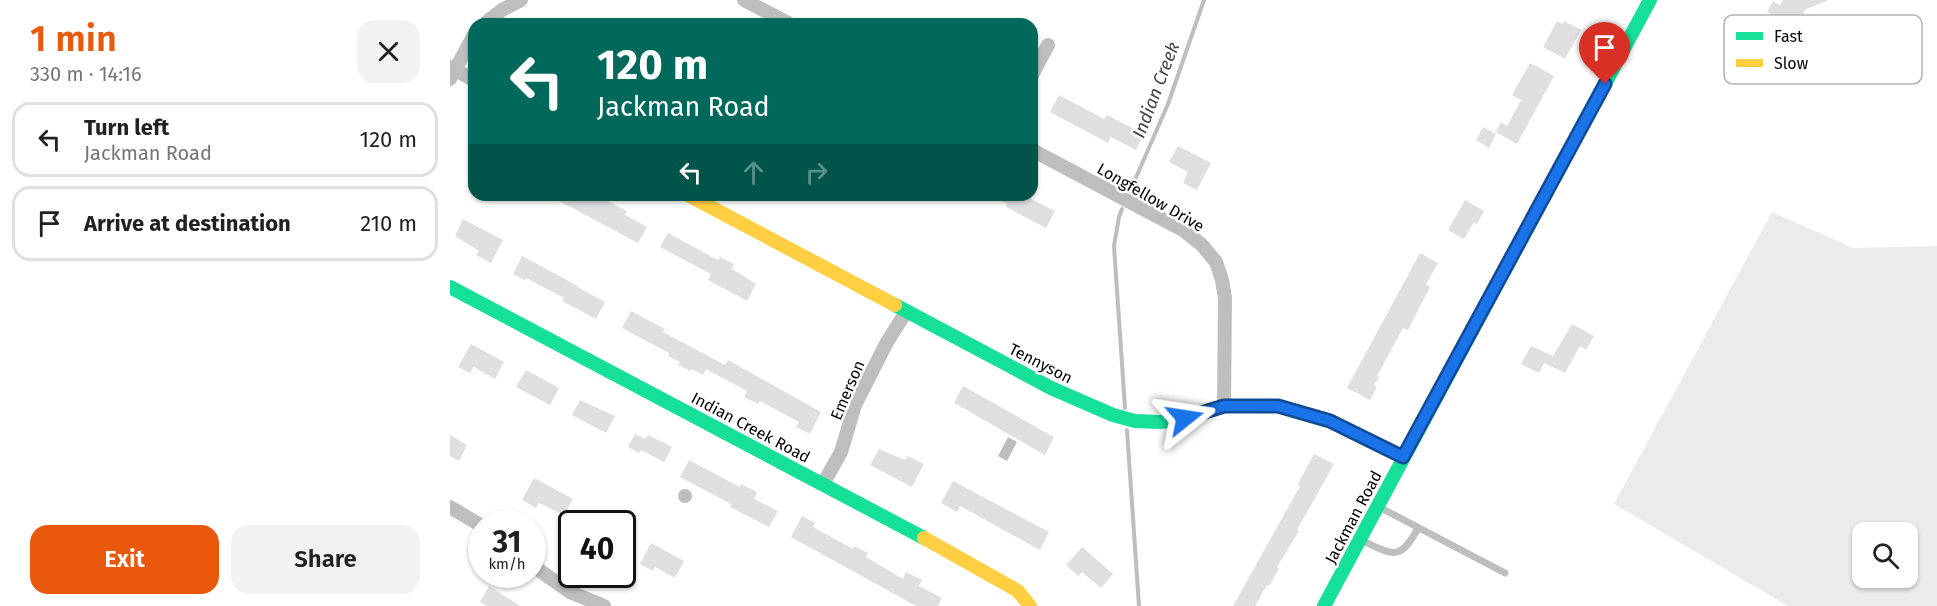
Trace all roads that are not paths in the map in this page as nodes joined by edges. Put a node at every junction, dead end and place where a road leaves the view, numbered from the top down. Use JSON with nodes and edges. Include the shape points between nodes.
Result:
{"nodes":[{"id":1,"x":521,"y":0,"type":"edge"},
{"id":2,"x":744,"y":0,"type":"edge"},
{"id":3,"x":1650,"y":0,"type":"edge"},
{"id":4,"x":492,"y":18,"type":"edge"},
{"id":5,"x":778,"y":18,"type":"edge"},
{"id":6,"x":468,"y":45,"type":"edge"},
{"id":7,"x":1048,"y":45,"type":"dead end"},
{"id":8,"x":1038,"y":64,"type":"edge"},
{"id":9,"x":452,"y":72,"type":"edge"},
{"id":10,"x":468,"y":78,"type":"edge"},
{"id":11,"x":1038,"y":153,"type":"edge"},
{"id":12,"x":699,"y":201,"type":"edge"},
{"id":13,"x":450,"y":287,"type":"edge"},
{"id":14,"x":906,"y":312,"type":"junction"},
{"id":15,"x":1224,"y":406,"type":"junction"},
{"id":16,"x":1403,"y":457,"type":"junction"},
{"id":17,"x":823,"y":484,"type":"junction"},
{"id":18,"x":1377,"y":506,"type":"junction"},
{"id":19,"x":450,"y":507,"type":"edge"},
{"id":20,"x":468,"y":518,"type":"edge"},
{"id":21,"x":1418,"y":528,"type":"junction"},
{"id":22,"x":1360,"y":539,"type":"junction"},
{"id":23,"x":1505,"y":573,"type":"dead end"},
{"id":24,"x":546,"y":576,"type":"edge"},
{"id":25,"x":604,"y":606,"type":"edge"},
{"id":26,"x":1030,"y":606,"type":"edge"},
{"id":27,"x":1324,"y":606,"type":"edge"}],
"edges":[{"from":1,"to":4,"type":"street"},
{"from":2,"to":5,"type":"street"},
{"from":3,"to":16,"type":"street","name":"Jackman Road"},
{"from":6,"to":9,"type":"street"},
{"from":7,"to":8,"type":"street"},
{"from":9,"to":10,"type":"street"},
{"from":11,"to":15,"type":"street","name":"Longfellow Drive","via":[[1183,230],[1216,262],[1225,297]]},
{"from":12,"to":14,"type":"street","name":"Tennyson"},
{"from":13,"to":17,"type":"street","name":"Indian Creek Road"},
{"from":14,"to":15,"type":"street","name":"Tennyson","via":[[1051,388],[1113,415],[1161,422]]},
{"from":14,"to":17,"type":"street","name":"Emerson","via":[[855,405],[840,452]]},
{"from":15,"to":16,"type":"street","name":"Tennyson","via":[[1278,406],[1330,421]]},
{"from":16,"to":18,"type":"street","name":"Jackman Road"},
{"from":17,"to":26,"type":"street","name":"Indian Creek Road","via":[[999,579],[1018,591]]},
{"from":18,"to":21,"type":"lane"},
{"from":18,"to":22,"type":"street","name":"Jackman Road"},
{"from":19,"to":20,"type":"street"},
{"from":21,"to":22,"type":"lane","via":[[1408,547],[1398,552]]},
{"from":21,"to":23,"type":"lane"},
{"from":22,"to":27,"type":"street","name":"Jackman Road"},
{"from":24,"to":25,"type":"street","via":[[570,592]]}]}
